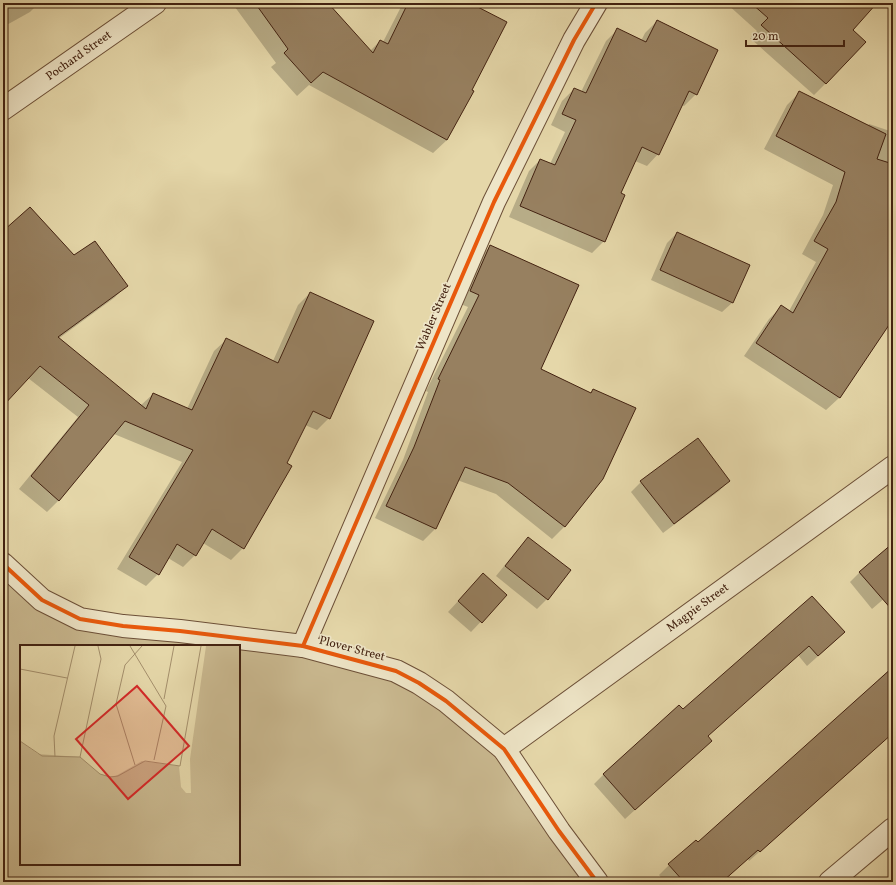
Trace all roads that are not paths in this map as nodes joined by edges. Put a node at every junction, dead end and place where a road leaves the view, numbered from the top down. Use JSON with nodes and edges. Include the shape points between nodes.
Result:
{"nodes":[{"id":1,"x":155,"y":3,"type":"edge"},
{"id":2,"x":596,"y":3,"type":"edge"},
{"id":3,"x":3,"y":109,"type":"edge"},
{"id":4,"x":893,"y":467,"type":"edge"},
{"id":5,"x":3,"y":564,"type":"edge"},
{"id":6,"x":303,"y":646,"type":"junction"},
{"id":7,"x":504,"y":749,"type":"junction"},
{"id":8,"x":893,"y":829,"type":"edge"},
{"id":9,"x":597,"y":882,"type":"edge"},
{"id":10,"x":830,"y":882,"type":"edge"}],
"edges":[{"from":1,"to":3,"type":"street","name":"Pochard Street"},
{"from":2,"to":6,"type":"street","name":"Wabler Street","via":[[574,40],[494,202]]},
{"from":4,"to":7,"type":"street","name":"Magpie Street"},
{"from":5,"to":6,"type":"street","name":"Plover Street","via":[[42,600],[80,619]]},
{"from":6,"to":7,"type":"street","name":"Plover Street","via":[[396,671],[446,700]]},
{"from":7,"to":9,"type":"street","name":"Plover Street"},
{"from":8,"to":10,"type":"street"}]}
